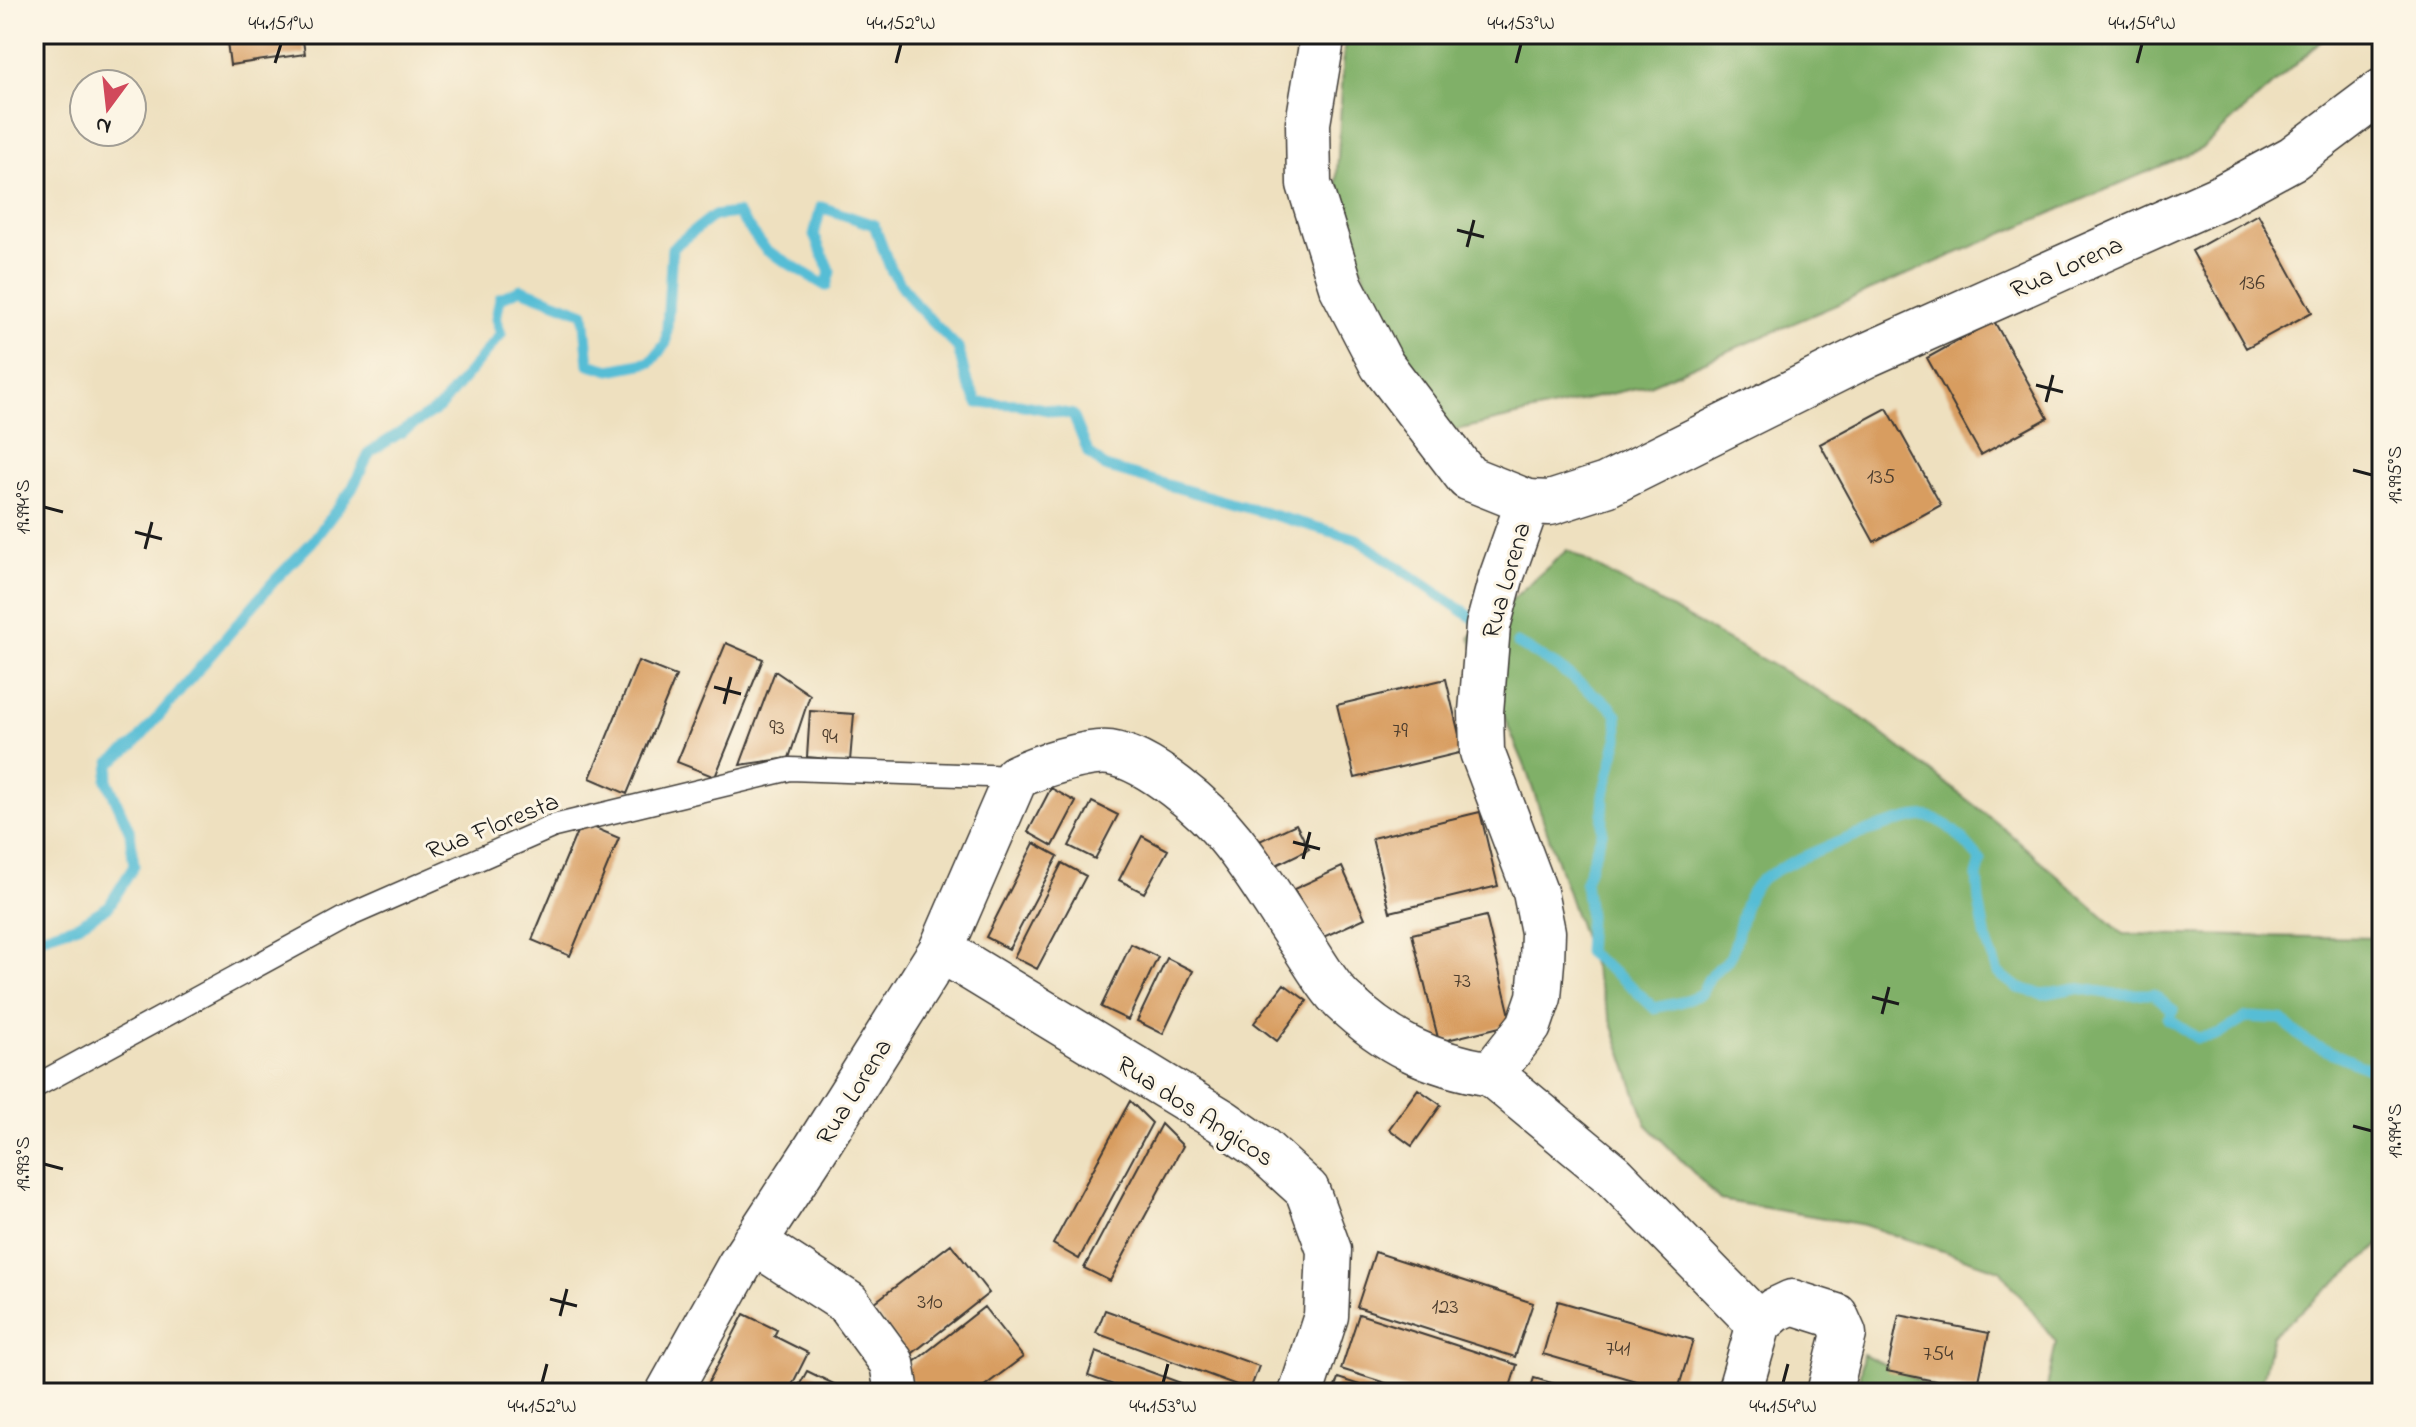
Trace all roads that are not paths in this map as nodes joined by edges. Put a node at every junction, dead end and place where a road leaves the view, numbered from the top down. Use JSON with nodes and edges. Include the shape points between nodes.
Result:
{"nodes":[{"id":1,"x":1323,"y":34,"type":"edge"},
{"id":2,"x":2382,"y":91,"type":"edge"},
{"id":3,"x":1528,"y":502,"type":"junction"},
{"id":4,"x":1016,"y":777,"type":"junction"},
{"id":5,"x":941,"y":950,"type":"junction"},
{"id":6,"x":1491,"y":1074,"type":"junction"},
{"id":7,"x":34,"y":1087,"type":"edge"},
{"id":8,"x":754,"y":1242,"type":"junction"},
{"id":9,"x":1759,"y":1324,"type":"junction"},
{"id":10,"x":668,"y":1393,"type":"edge"},
{"id":11,"x":897,"y":1393,"type":"edge"},
{"id":12,"x":1301,"y":1393,"type":"edge"},
{"id":13,"x":1739,"y":1393,"type":"edge"},
{"id":14,"x":1829,"y":1393,"type":"edge"}],
"edges":[{"from":1,"to":3,"type":"street","via":[[1308,123],[1309,184],[1341,286],[1382,365],[1468,478]]},
{"from":2,"to":3,"type":"street","name":"Rua Lorena","via":[[2293,158],[2223,196],[1867,355],[1606,485],[1550,503]]},
{"from":3,"to":6,"type":"street","name":"Rua Lorena","via":[[1488,626],[1482,752],[1535,892],[1542,962],[1539,997],[1529,1026]]},
{"from":4,"to":5,"type":"street","name":"Rua Lorena"},
{"from":4,"to":6,"type":"street","via":[[1108,753],[1148,766],[1230,838],[1339,997],[1380,1033],[1415,1053]]},
{"from":4,"to":7,"type":"lane","name":"Rua Floresta","via":[[790,769],[554,826],[346,917]]},
{"from":5,"to":8,"type":"street","name":"Rua Lorena"},
{"from":5,"to":12,"type":"street","name":"Rua dos Angicos","via":[[1222,1121],[1307,1190],[1329,1250],[1326,1316]]},
{"from":6,"to":9,"type":"street","via":[[1613,1175]]},
{"from":8,"to":10,"type":"street","name":"Rua Lorena"},
{"from":8,"to":11,"type":"street","via":[[848,1303],[892,1363]]},
{"from":9,"to":13,"type":"street"},
{"from":9,"to":14,"type":"street","via":[[1792,1302],[1836,1316],[1844,1334]]}]}
